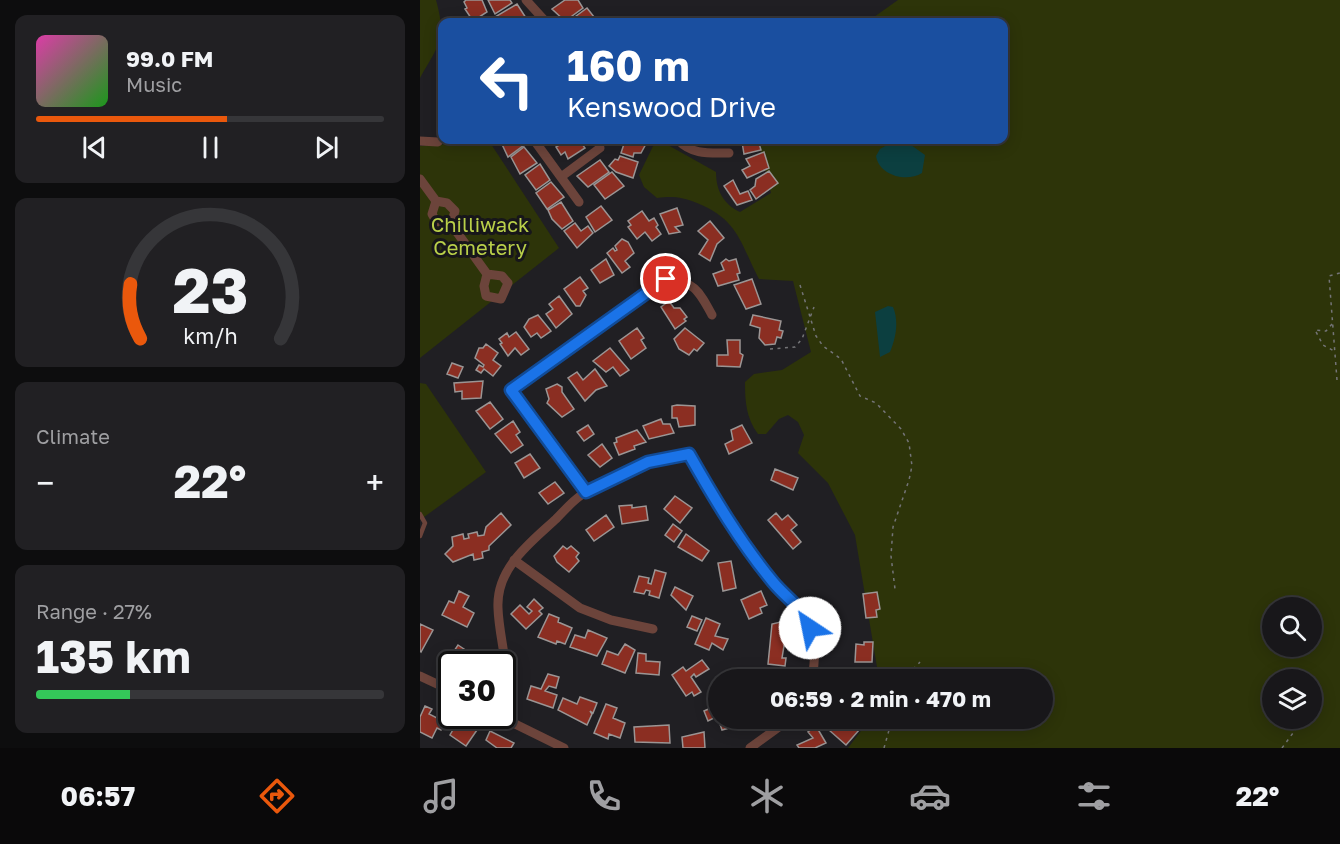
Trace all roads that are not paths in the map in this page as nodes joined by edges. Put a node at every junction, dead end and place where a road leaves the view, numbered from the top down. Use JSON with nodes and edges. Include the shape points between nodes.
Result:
{"nodes":[{"id":1,"x":526,"y":0,"type":"edge"},
{"id":2,"x":542,"y":18,"type":"edge"},
{"id":3,"x":420,"y":141,"type":"edge"},
{"id":4,"x":438,"y":142,"type":"dead end"},
{"id":5,"x":537,"y":144,"type":"edge"},
{"id":6,"x":682,"y":144,"type":"edge"},
{"id":7,"x":600,"y":148,"type":"dead end"},
{"id":8,"x":729,"y":153,"type":"dead end"},
{"id":9,"x":561,"y":177,"type":"junction"},
{"id":10,"x":420,"y":179,"type":"edge"},
{"id":11,"x":436,"y":201,"type":"junction"},
{"id":12,"x":579,"y":202,"type":"dead end"},
{"id":13,"x":451,"y":224,"type":"junction"},
{"id":14,"x":487,"y":274,"type":"dead end"},
{"id":15,"x":712,"y":315,"type":"dead end"},
{"id":16,"x":586,"y":492,"type":"junction"},
{"id":17,"x":420,"y":514,"type":"edge"},
{"id":18,"x":420,"y":536,"type":"edge"},
{"id":19,"x":514,"y":560,"type":"junction"},
{"id":20,"x":653,"y":629,"type":"dead end"},
{"id":21,"x":503,"y":651,"type":"edge"},
{"id":22,"x":813,"y":669,"type":"edge"},
{"id":23,"x":420,"y":676,"type":"edge"},
{"id":24,"x":438,"y":684,"type":"edge"},
{"id":25,"x":516,"y":723,"type":"edge"},
{"id":26,"x":776,"y":729,"type":"edge"},
{"id":27,"x":564,"y":748,"type":"edge"},
{"id":28,"x":750,"y":748,"type":"edge"}],
"edges":[{"from":1,"to":2,"type":"street"},
{"from":3,"to":4,"type":"street"},
{"from":5,"to":9,"type":"street"},
{"from":6,"to":8,"type":"street","via":[[700,153]]},
{"from":7,"to":9,"type":"street"},
{"from":9,"to":12,"type":"street"},
{"from":10,"to":11,"type":"street"},
{"from":11,"to":13,"type":"street","via":[[447,203],[455,211]]},
{"from":11,"to":13,"type":"street","via":[[432,214],[436,221]]},
{"from":13,"to":14,"type":"street"},
{"from":15,"to":16,"type":"street","via":[[699,292],[684,280],[666,279],[511,390]]},
{"from":16,"to":19,"type":"street"},
{"from":16,"to":22,"type":"street","via":[[648,462],[689,454],[720,509],[773,582],[807,616],[814,640]]},
{"from":17,"to":18,"type":"lane","via":[[424,523]]},
{"from":19,"to":20,"type":"street","via":[[580,608]]},
{"from":19,"to":21,"type":"street","via":[[504,577],[497,606]]},
{"from":23,"to":24,"type":"street"},
{"from":25,"to":27,"type":"street"},
{"from":26,"to":28,"type":"street"}]}
